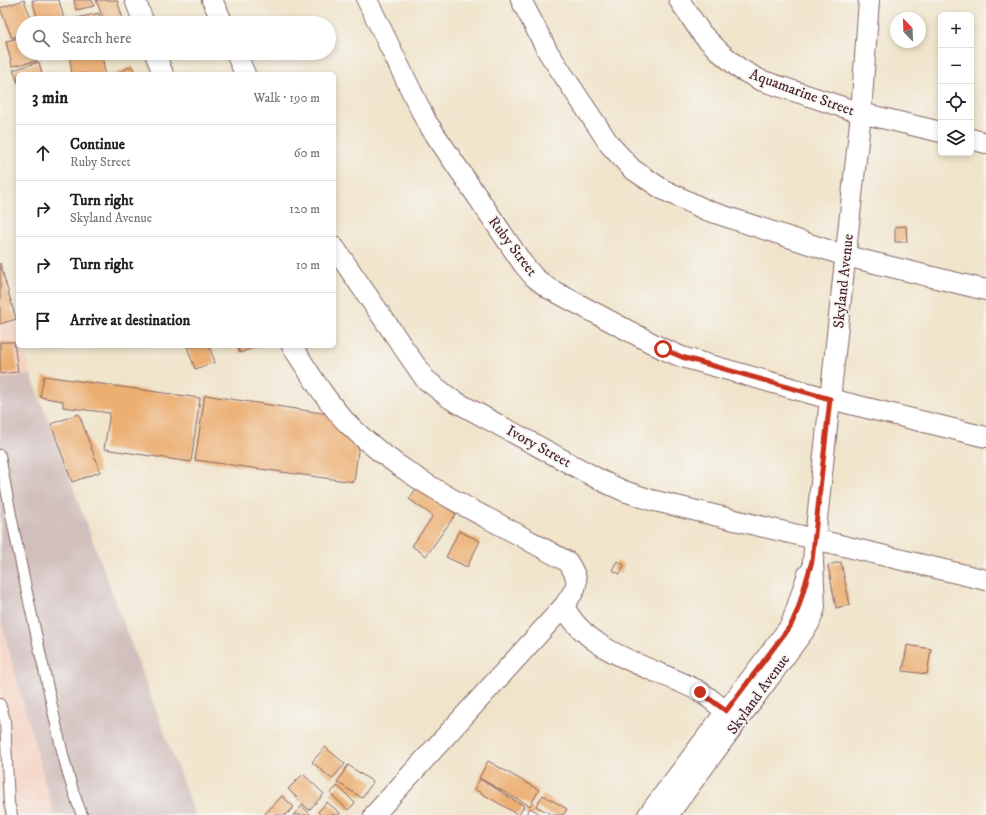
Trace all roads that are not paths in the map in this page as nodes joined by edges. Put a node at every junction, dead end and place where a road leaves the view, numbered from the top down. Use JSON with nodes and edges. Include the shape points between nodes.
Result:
{"nodes":[{"id":1,"x":135,"y":0,"type":"edge"},
{"id":2,"x":212,"y":0,"type":"edge"},
{"id":3,"x":367,"y":0,"type":"edge"},
{"id":4,"x":521,"y":0,"type":"edge"},
{"id":5,"x":679,"y":0,"type":"edge"},
{"id":6,"x":869,"y":0,"type":"edge"},
{"id":7,"x":141,"y":16,"type":"edge"},
{"id":8,"x":220,"y":16,"type":"edge"},
{"id":9,"x":158,"y":60,"type":"edge"},
{"id":10,"x":239,"y":60,"type":"edge"},
{"id":11,"x":162,"y":72,"type":"edge"},
{"id":12,"x":245,"y":72,"type":"edge"},
{"id":13,"x":861,"y":114,"type":"junction"},
{"id":14,"x":938,"y":131,"type":"edge"},
{"id":15,"x":974,"y":140,"type":"edge"},
{"id":16,"x":986,"y":143,"type":"edge"},
{"id":17,"x":336,"y":250,"type":"edge"},
{"id":18,"x":846,"y":256,"type":"junction"},
{"id":19,"x":986,"y":290,"type":"edge"},
{"id":20,"x":293,"y":348,"type":"edge"},
{"id":21,"x":830,"y":399,"type":"junction"},
{"id":22,"x":986,"y":437,"type":"edge"},
{"id":23,"x":0,"y":455,"type":"edge"},
{"id":24,"x":814,"y":538,"type":"junction"},
{"id":25,"x":812,"y":561,"type":"junction"},
{"id":26,"x":986,"y":580,"type":"edge"},
{"id":27,"x":564,"y":606,"type":"junction"},
{"id":28,"x":0,"y":704,"type":"edge"},
{"id":29,"x":726,"y":711,"type":"junction"},
{"id":30,"x":12,"y":815,"type":"edge"},
{"id":31,"x":82,"y":815,"type":"edge"},
{"id":32,"x":374,"y":815,"type":"edge"},
{"id":33,"x":648,"y":815,"type":"edge"},
{"id":34,"x":668,"y":815,"type":"edge"}],
"edges":[{"from":1,"to":7,"type":"street"},
{"from":2,"to":8,"type":"street"},
{"from":3,"to":21,"type":"street","name":"Ruby Street","via":[[426,121],[534,277],[548,288],[682,357]]},
{"from":4,"to":18,"type":"street","via":[[566,81],[610,145],[632,169],[662,189],[706,210]]},
{"from":5,"to":13,"type":"street","name":"Aquamarine Street","via":[[702,34],[740,69],[760,80]]},
{"from":6,"to":13,"type":"street","name":"Skyland Avenue"},
{"from":9,"to":11,"type":"street"},
{"from":10,"to":12,"type":"street"},
{"from":13,"to":14,"type":"street","name":"Aquamarine Street"},
{"from":13,"to":18,"type":"street","name":"Skyland Avenue"},
{"from":15,"to":16,"type":"street"},
{"from":17,"to":24,"type":"street","name":"Ivory Street","via":[[425,379],[451,398],[624,492]]},
{"from":18,"to":19,"type":"street"},
{"from":18,"to":21,"type":"street","name":"Skyland Avenue"},
{"from":20,"to":27,"type":"street","via":[[348,424],[393,461],[457,503],[568,562],[576,576],[576,586]]},
{"from":21,"to":22,"type":"street","name":"Ruby Street"},
{"from":21,"to":24,"type":"street","name":"Skyland Avenue"},
{"from":23,"to":31,"type":"lane","via":[[38,645],[70,782]]},
{"from":24,"to":25,"type":"street","name":"Skyland Avenue"},
{"from":24,"to":26,"type":"street","name":"Ivory Street"},
{"from":25,"to":29,"type":"street","name":"Skyland Avenue","via":[[791,625]]},
{"from":25,"to":34,"type":"street","name":"Skyland Avenue","via":[[815,608],[809,624]]},
{"from":27,"to":29,"type":"street","via":[[579,628],[598,641],[629,661],[700,692]]},
{"from":27,"to":32,"type":"street"},
{"from":28,"to":30,"type":"lane","via":[[5,720],[9,803]]},
{"from":29,"to":33,"type":"street","name":"Skyland Avenue"}]}
